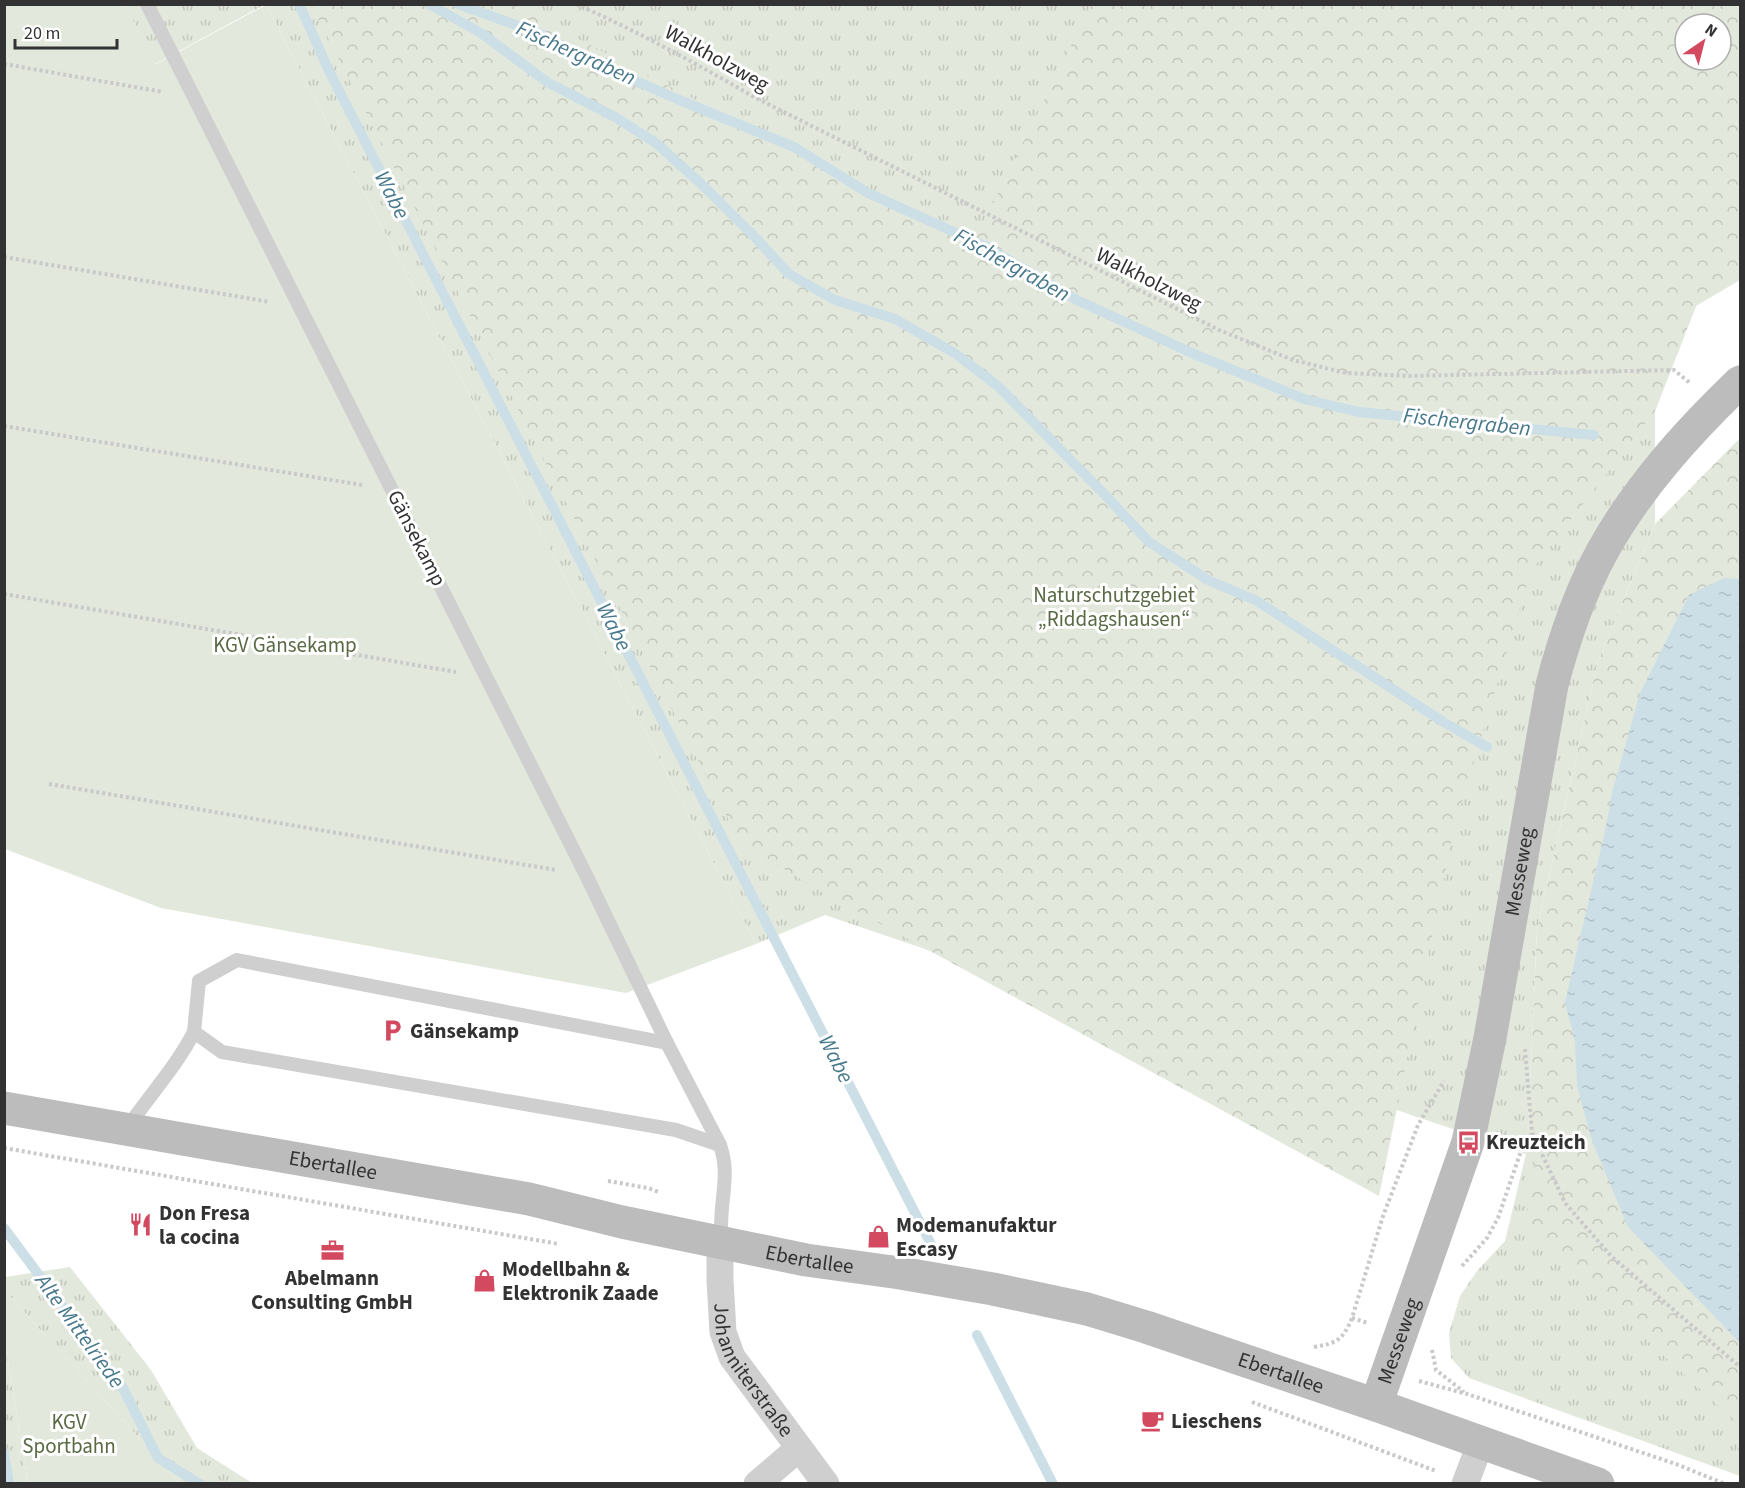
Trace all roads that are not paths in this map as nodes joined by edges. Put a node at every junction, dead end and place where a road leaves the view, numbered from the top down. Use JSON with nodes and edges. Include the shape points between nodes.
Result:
{"nodes":[{"id":1,"x":147,"y":4,"type":"edge"},
{"id":2,"x":1740,"y":382,"type":"edge"},
{"id":3,"x":194,"y":1032,"type":"junction"},
{"id":4,"x":667,"y":1043,"type":"junction"},
{"id":5,"x":4,"y":1108,"type":"edge"},
{"id":6,"x":125,"y":1130,"type":"junction"},
{"id":7,"x":720,"y":1145,"type":"junction"},
{"id":8,"x":720,"y":1243,"type":"junction"},
{"id":9,"x":1376,"y":1405,"type":"junction"},
{"id":10,"x":1481,"y":1442,"type":"junction"},
{"id":11,"x":799,"y":1448,"type":"junction"},
{"id":12,"x":757,"y":1484,"type":"edge"},
{"id":13,"x":826,"y":1484,"type":"edge"},
{"id":14,"x":1465,"y":1484,"type":"edge"},
{"id":15,"x":1598,"y":1484,"type":"edge"}],
"edges":[{"from":1,"to":4,"type":"lane","name":"Gänsekamp"},
{"from":2,"to":9,"type":"main road","name":"Messeweg","via":[[1651,479],[1622,519],[1586,587],[1562,647],[1468,1142]]},
{"from":3,"to":4,"type":"lane","via":[[200,981],[237,960]]},
{"from":3,"to":6,"type":"lane","via":[[183,1053]]},
{"from":3,"to":7,"type":"lane","via":[[222,1052],[676,1130]]},
{"from":4,"to":7,"type":"lane","name":"Gänsekamp"},
{"from":5,"to":6,"type":"main road","name":"Ebertallee"},
{"from":6,"to":8,"type":"main road","name":"Ebertallee","via":[[530,1200]]},
{"from":7,"to":8,"type":"lane","name":"Gänsekamp","via":[[726,1175]]},
{"from":8,"to":9,"type":"main road","name":"Ebertallee","via":[[993,1289],[1087,1309]]},
{"from":8,"to":11,"type":"street","name":"Johanniterstraße","via":[[723,1332],[732,1357]]},
{"from":9,"to":10,"type":"main road","name":"Ebertallee"},
{"from":10,"to":14,"type":"street"},
{"from":10,"to":15,"type":"main road","name":"Ebertallee"},
{"from":11,"to":12,"type":"street"},
{"from":11,"to":13,"type":"street","name":"Johanniterstraße"}]}
